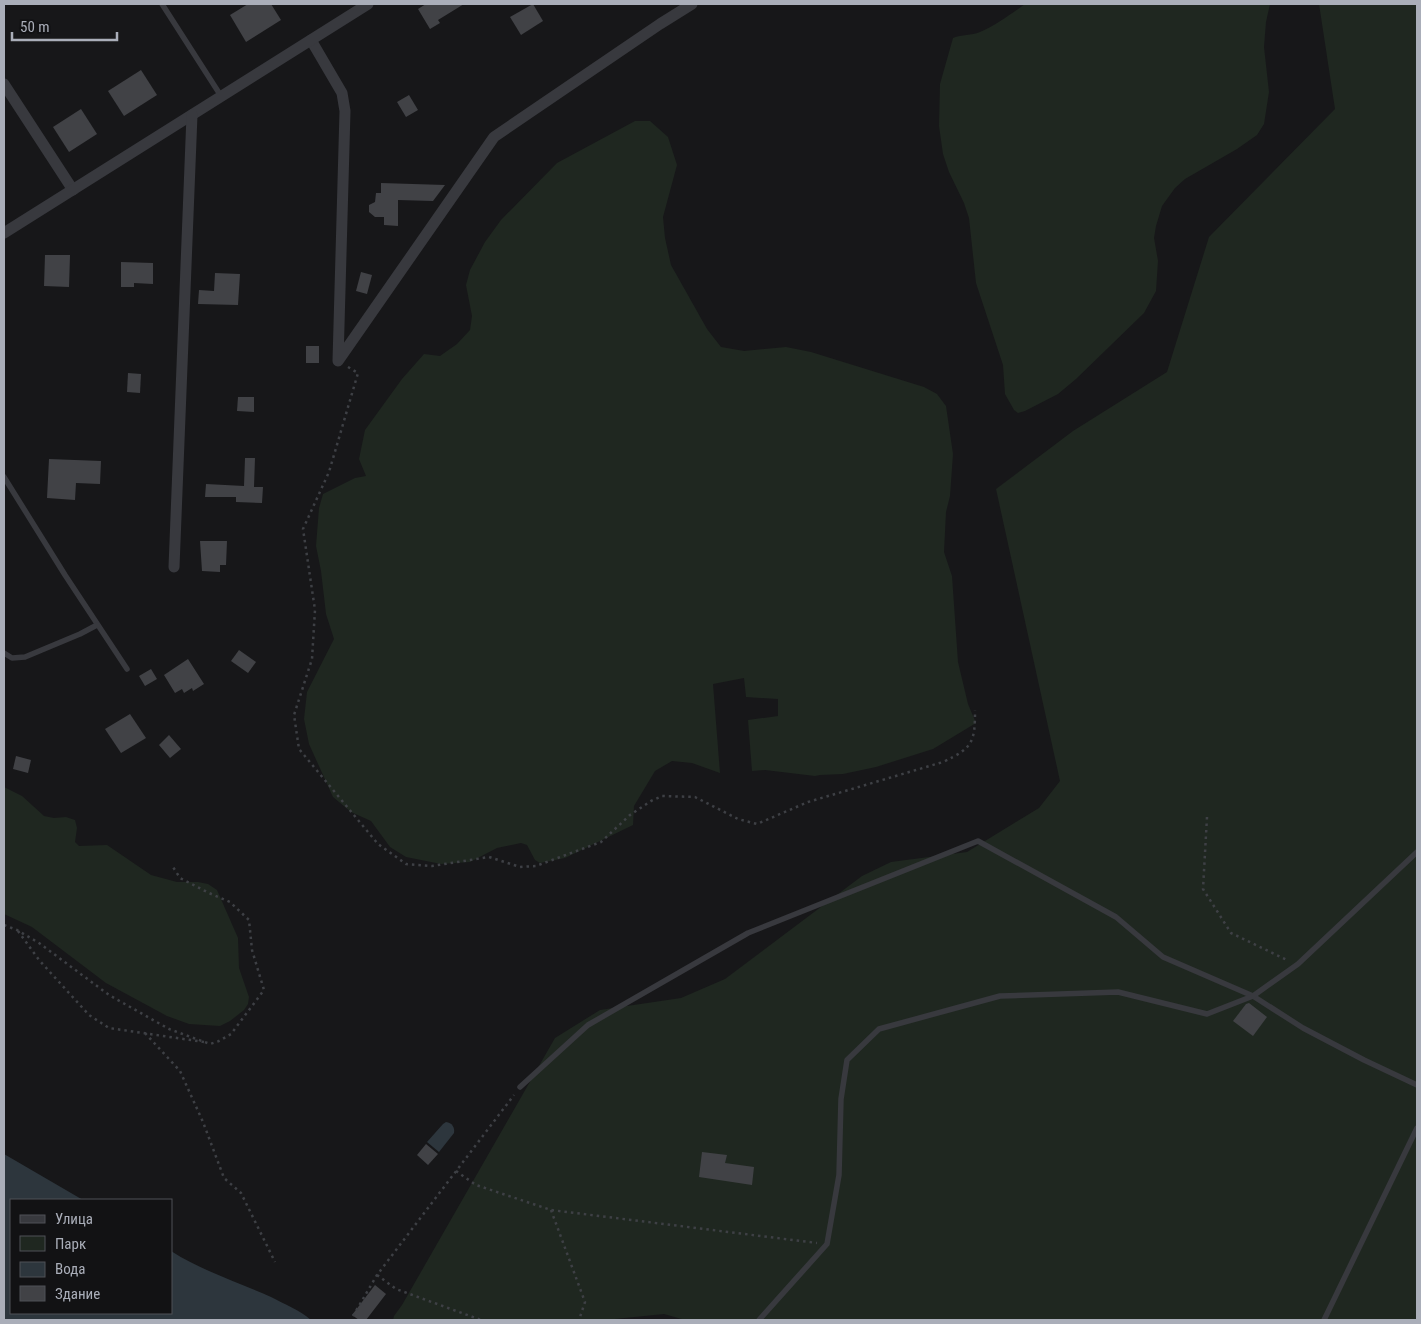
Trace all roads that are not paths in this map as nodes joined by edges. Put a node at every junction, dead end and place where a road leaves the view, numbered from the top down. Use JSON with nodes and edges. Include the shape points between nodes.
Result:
{"nodes":[{"id":1,"x":162,"y":4,"type":"edge"},
{"id":2,"x":368,"y":4,"type":"edge"},
{"id":3,"x":692,"y":4,"type":"edge"},
{"id":4,"x":311,"y":40,"type":"junction"},
{"id":5,"x":4,"y":84,"type":"edge"},
{"id":6,"x":222,"y":96,"type":"junction"},
{"id":7,"x":192,"y":115,"type":"junction"},
{"id":8,"x":73,"y":190,"type":"junction"},
{"id":9,"x":4,"y":233,"type":"edge"},
{"id":10,"x":4,"y":477,"type":"edge"},
{"id":11,"x":174,"y":567,"type":"dead end"},
{"id":12,"x":97,"y":624,"type":"junction"},
{"id":13,"x":4,"y":653,"type":"edge"},
{"id":14,"x":127,"y":670,"type":"dead end"},
{"id":15,"x":1417,"y":852,"type":"edge"},
{"id":16,"x":1253,"y":996,"type":"junction"},
{"id":17,"x":1417,"y":1085,"type":"edge"},
{"id":18,"x":520,"y":1087,"type":"road end"},
{"id":19,"x":1417,"y":1128,"type":"edge"},
{"id":20,"x":759,"y":1320,"type":"edge"},
{"id":21,"x":1324,"y":1320,"type":"edge"}],
"edges":[{"from":1,"to":6,"type":"lane"},
{"from":2,"to":4,"type":"street"},
{"from":3,"to":4,"type":"street","via":[[494,137],[338,361],[345,111],[342,94]]},
{"from":4,"to":6,"type":"street"},
{"from":5,"to":8,"type":"street"},
{"from":6,"to":7,"type":"street"},
{"from":7,"to":8,"type":"street"},
{"from":7,"to":11,"type":"street"},
{"from":8,"to":9,"type":"street"},
{"from":10,"to":12,"type":"lane"},
{"from":12,"to":13,"type":"lane","via":[[24,657],[12,658]]},
{"from":12,"to":14,"type":"lane"},
{"from":15,"to":16,"type":"lane","via":[[1298,964]]},
{"from":16,"to":17,"type":"lane","via":[[1303,1028]]},
{"from":16,"to":18,"type":"lane","via":[[1163,957],[1116,917],[978,841],[748,933],[588,1025]]},
{"from":16,"to":20,"type":"lane","via":[[1208,1014],[1118,992],[1000,996],[879,1029],[847,1060],[841,1099],[839,1175],[827,1244]]},
{"from":19,"to":21,"type":"lane"}]}
